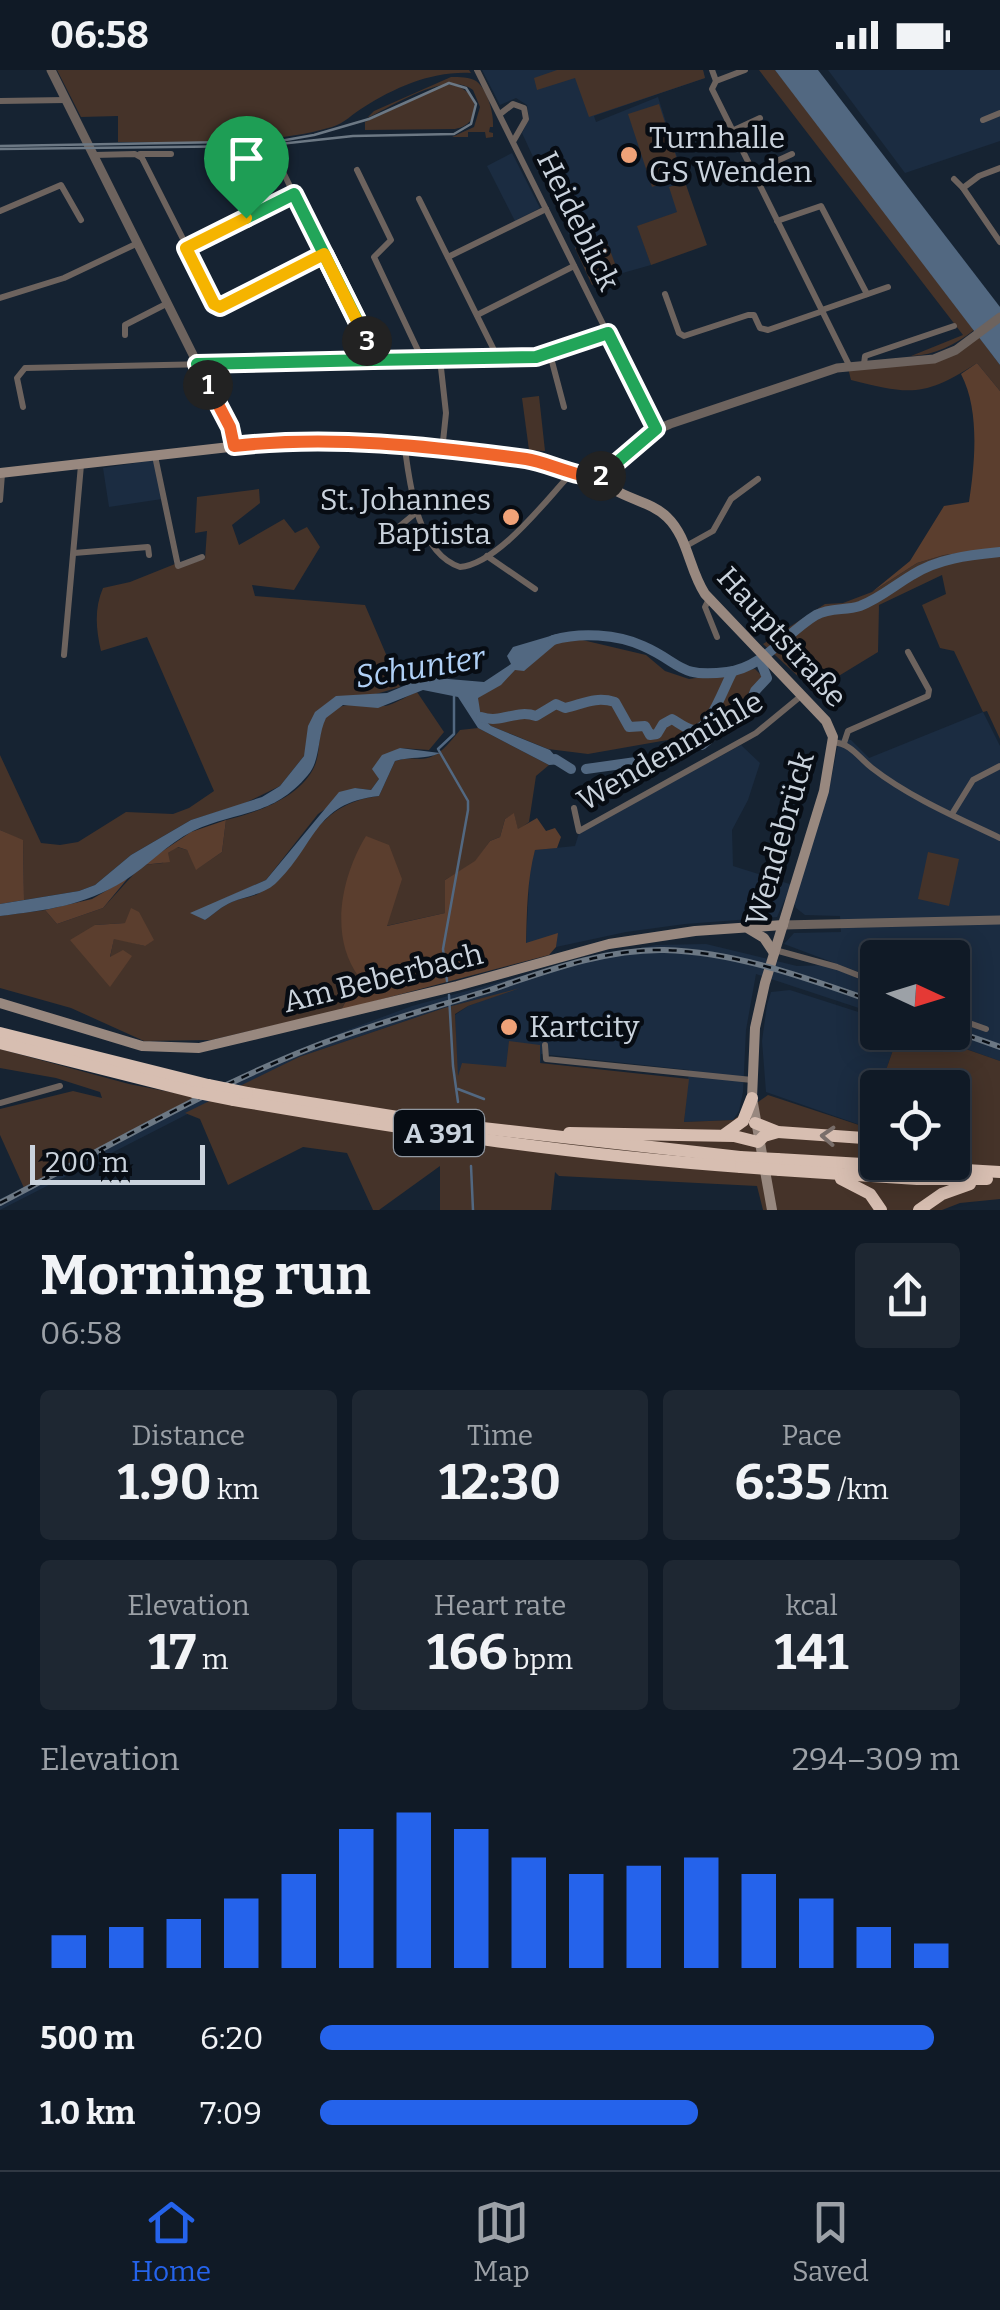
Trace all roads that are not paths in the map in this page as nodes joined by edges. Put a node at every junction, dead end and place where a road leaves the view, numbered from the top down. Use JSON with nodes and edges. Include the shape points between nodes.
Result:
{"nodes":[{"id":1,"x":51,"y":70,"type":"edge"},
{"id":2,"x":477,"y":70,"type":"edge"},
{"id":3,"x":712,"y":70,"type":"edge"},
{"id":4,"x":745,"y":70,"type":"edge"},
{"id":5,"x":716,"y":80,"type":"junction"},
{"id":6,"x":0,"y":100,"type":"edge"},
{"id":7,"x":66,"y":100,"type":"junction"},
{"id":8,"x":500,"y":114,"type":"junction"},
{"id":9,"x":1000,"y":114,"type":"edge"},
{"id":10,"x":760,"y":118,"type":"dead end"},
{"id":11,"x":982,"y":120,"type":"dead end"},
{"id":12,"x":732,"y":131,"type":"junction"},
{"id":13,"x":513,"y":141,"type":"junction"},
{"id":14,"x":138,"y":154,"type":"junction"},
{"id":15,"x":171,"y":154,"type":"dead end"},
{"id":16,"x":792,"y":154,"type":"dead end"},
{"id":17,"x":94,"y":155,"type":"junction"},
{"id":18,"x":218,"y":160,"type":"dead end"},
{"id":19,"x":1000,"y":168,"type":"edge"},
{"id":20,"x":282,"y":170,"type":"dead end"},
{"id":21,"x":357,"y":170,"type":"dead end"},
{"id":22,"x":753,"y":172,"type":"junction"},
{"id":23,"x":954,"y":179,"type":"dead end"},
{"id":24,"x":963,"y":188,"type":"junction"},
{"id":25,"x":294,"y":194,"type":"junction"},
{"id":26,"x":419,"y":199,"type":"dead end"},
{"id":27,"x":546,"y":208,"type":"junction"},
{"id":28,"x":0,"y":211,"type":"edge"},
{"id":29,"x":246,"y":218,"type":"junction"},
{"id":30,"x":81,"y":220,"type":"dead end"},
{"id":31,"x":777,"y":221,"type":"junction"},
{"id":32,"x":1000,"y":242,"type":"edge"},
{"id":33,"x":138,"y":243,"type":"junction"},
{"id":34,"x":186,"y":248,"type":"junction"},
{"id":35,"x":324,"y":254,"type":"junction"},
{"id":36,"x":448,"y":257,"type":"junction"},
{"id":37,"x":574,"y":266,"type":"junction"},
{"id":38,"x":888,"y":287,"type":"dead end"},
{"id":39,"x":666,"y":294,"type":"dead end"},
{"id":40,"x":867,"y":294,"type":"junction"},
{"id":41,"x":0,"y":298,"type":"edge"},
{"id":42,"x":168,"y":303,"type":"junction"},
{"id":43,"x":822,"y":311,"type":"junction"},
{"id":44,"x":477,"y":315,"type":"junction"},
{"id":45,"x":1000,"y":317,"type":"edge"},
{"id":46,"x":954,"y":326,"type":"dead end"},
{"id":47,"x":608,"y":333,"type":"junction"},
{"id":48,"x":125,"y":335,"type":"dead end"},
{"id":49,"x":550,"y":354,"type":"junction"},
{"id":50,"x":495,"y":358,"type":"junction"},
{"id":51,"x":422,"y":359,"type":"junction"},
{"id":52,"x":440,"y":359,"type":"junction"},
{"id":53,"x":373,"y":360,"type":"junction"},
{"id":54,"x":197,"y":364,"type":"junction"},
{"id":55,"x":864,"y":364,"type":"junction"},
{"id":56,"x":849,"y":365,"type":"junction"},
{"id":57,"x":23,"y":407,"type":"dead end"},
{"id":58,"x":564,"y":408,"type":"dead end"},
{"id":59,"x":656,"y":429,"type":"junction"},
{"id":60,"x":234,"y":446,"type":"junction"},
{"id":61,"x":405,"y":447,"type":"junction"},
{"id":62,"x":442,"y":451,"type":"junction"},
{"id":63,"x":154,"y":454,"type":"junction"},
{"id":64,"x":81,"y":464,"type":"junction"},
{"id":65,"x":1,"y":473,"type":"edge"},
{"id":66,"x":600,"y":476,"type":"junction"},
{"id":67,"x":568,"y":478,"type":"dead end"},
{"id":68,"x":758,"y":479,"type":"dead end"},
{"id":69,"x":0,"y":500,"type":"edge"},
{"id":70,"x":418,"y":511,"type":"junction"},
{"id":71,"x":395,"y":530,"type":"dead end"},
{"id":72,"x":685,"y":546,"type":"junction"},
{"id":73,"x":74,"y":553,"type":"junction"},
{"id":74,"x":149,"y":554,"type":"dead end"},
{"id":75,"x":487,"y":556,"type":"junction"},
{"id":76,"x":202,"y":557,"type":"dead end"},
{"id":77,"x":535,"y":589,"type":"dead end"},
{"id":78,"x":709,"y":599,"type":"junction"},
{"id":79,"x":717,"y":637,"type":"dead end"},
{"id":80,"x":908,"y":652,"type":"dead end"},
{"id":81,"x":64,"y":656,"type":"dead end"},
{"id":82,"x":802,"y":695,"type":"junction"},
{"id":83,"x":839,"y":742,"type":"junction"},
{"id":84,"x":1000,"y":766,"type":"edge"},
{"id":85,"x":574,"y":808,"type":"dead end"},
{"id":86,"x":952,"y":814,"type":"junction"},
{"id":87,"x":1000,"y":838,"type":"edge"},
{"id":88,"x":790,"y":902,"type":"junction"},
{"id":89,"x":1000,"y":920,"type":"edge"},
{"id":90,"x":809,"y":924,"type":"junction"},
{"id":91,"x":783,"y":925,"type":"junction"},
{"id":92,"x":743,"y":927,"type":"junction"},
{"id":93,"x":775,"y":952,"type":"junction"},
{"id":94,"x":860,"y":976,"type":"edge"},
{"id":95,"x":0,"y":1003,"type":"edge"},
{"id":96,"x":970,"y":1023,"type":"edge"},
{"id":97,"x":986,"y":1029,"type":"dead end"},
{"id":98,"x":0,"y":1034,"type":"edge"},
{"id":99,"x":0,"y":1043,"type":"edge"},
{"id":100,"x":545,"y":1045,"type":"dead end"},
{"id":101,"x":752,"y":1080,"type":"junction"},
{"id":102,"x":60,"y":1086,"type":"dead end"},
{"id":103,"x":240,"y":1096,"type":"junction"},
{"id":104,"x":752,"y":1098,"type":"junction"},
{"id":105,"x":0,"y":1104,"type":"edge"},
{"id":106,"x":755,"y":1123,"type":"junction"},
{"id":107,"x":492,"y":1130,"type":"junction"},
{"id":108,"x":778,"y":1132,"type":"junction"},
{"id":109,"x":722,"y":1135,"type":"junction"},
{"id":110,"x":860,"y":1138,"type":"edge"},
{"id":111,"x":758,"y":1142,"type":"junction"},
{"id":112,"x":741,"y":1162,"type":"junction"},
{"id":113,"x":778,"y":1164,"type":"junction"},
{"id":114,"x":860,"y":1165,"type":"edge"},
{"id":115,"x":970,"y":1170,"type":"edge"},
{"id":116,"x":820,"y":1172,"type":"junction"},
{"id":117,"x":996,"y":1175,"type":"edge"},
{"id":118,"x":772,"y":1210,"type":"edge"},
{"id":119,"x":881,"y":1210,"type":"edge"},
{"id":120,"x":919,"y":1210,"type":"edge"}],
"edges":[{"from":1,"to":7,"type":"street"},
{"from":2,"to":8,"type":"street","name":"Heideblick"},
{"from":3,"to":5,"type":"street"},
{"from":4,"to":5,"type":"street"},
{"from":5,"to":12,"type":"street","via":[[712,89]]},
{"from":6,"to":7,"type":"street"},
{"from":7,"to":17,"type":"street"},
{"from":8,"to":13,"type":"street","name":"Heideblick"},
{"from":8,"to":13,"type":"street","name":"Heideblick","via":[[512,104],[524,108],[526,119]]},
{"from":9,"to":11,"type":"street"},
{"from":10,"to":12,"type":"street"},
{"from":12,"to":22,"type":"street"},
{"from":13,"to":27,"type":"street","name":"Heideblick"},
{"from":14,"to":15,"type":"street"},
{"from":14,"to":17,"type":"street"},
{"from":14,"to":34,"type":"street"},
{"from":16,"to":22,"type":"street"},
{"from":17,"to":33,"type":"street"},
{"from":18,"to":29,"type":"street"},
{"from":19,"to":24,"type":"street"},
{"from":20,"to":25,"type":"street"},
{"from":21,"to":51,"type":"street","via":[[391,240],[374,256]]},
{"from":22,"to":31,"type":"street"},
{"from":23,"to":24,"type":"street"},
{"from":24,"to":32,"type":"street"},
{"from":25,"to":29,"type":"street"},
{"from":25,"to":35,"type":"street"},
{"from":26,"to":36,"type":"street"},
{"from":27,"to":36,"type":"street"},
{"from":27,"to":37,"type":"street","name":"Heideblick"},
{"from":28,"to":30,"type":"street","via":[[61,185]]},
{"from":29,"to":34,"type":"street"},
{"from":31,"to":40,"type":"street","via":[[821,206]]},
{"from":31,"to":43,"type":"street"},
{"from":33,"to":41,"type":"street","via":[[64,278]]},
{"from":33,"to":42,"type":"street"},
{"from":34,"to":35,"type":"street","via":[[220,307]]},
{"from":35,"to":53,"type":"street"},
{"from":36,"to":44,"type":"street"},
{"from":37,"to":44,"type":"street"},
{"from":37,"to":47,"type":"street","name":"Heideblick"},
{"from":38,"to":40,"type":"street"},
{"from":39,"to":43,"type":"street","via":[[681,335],[750,315],[768,330]]},
{"from":40,"to":43,"type":"street"},
{"from":42,"to":48,"type":"street","via":[[124,325]]},
{"from":42,"to":54,"type":"street"},
{"from":43,"to":56,"type":"street"},
{"from":44,"to":50,"type":"street"},
{"from":45,"to":55,"type":"street","via":[[949,354],[926,362]]},
{"from":46,"to":55,"type":"street","via":[[865,356]]},
{"from":47,"to":49,"type":"street"},
{"from":47,"to":59,"type":"street","name":"Heideblick"},
{"from":49,"to":50,"type":"street"},
{"from":49,"to":58,"type":"street"},
{"from":50,"to":52,"type":"street"},
{"from":51,"to":52,"type":"street"},
{"from":51,"to":53,"type":"street"},
{"from":52,"to":62,"type":"street"},
{"from":53,"to":54,"type":"street"},
{"from":54,"to":57,"type":"street","via":[[25,368],[17,378]]},
{"from":54,"to":60,"type":"street"},
{"from":55,"to":56,"type":"street"},
{"from":56,"to":59,"type":"street"},
{"from":59,"to":66,"type":"street"},
{"from":60,"to":61,"type":"main road","name":"Hauptstraße","via":[[324,441]]},
{"from":60,"to":63,"type":"main road","name":"Hauptstraße"},
{"from":61,"to":62,"type":"main road","name":"Hauptstraße"},
{"from":61,"to":70,"type":"street"},
{"from":62,"to":66,"type":"main road","name":"Hauptstraße","via":[[525,459]]},
{"from":63,"to":64,"type":"main road","name":"Hauptstraße"},
{"from":63,"to":76,"type":"street","via":[[178,566]]},
{"from":64,"to":65,"type":"main road","name":"Hauptstraße"},
{"from":64,"to":73,"type":"street"},
{"from":65,"to":69,"type":"street"},
{"from":66,"to":72,"type":"main road","name":"Hauptstraße","via":[[613,490],[664,515]]},
{"from":67,"to":75,"type":"street"},
{"from":68,"to":72,"type":"street","via":[[730,499],[713,531]]},
{"from":70,"to":71,"type":"street"},
{"from":70,"to":75,"type":"street","via":[[448,562],[464,567]]},
{"from":72,"to":78,"type":"main road","name":"Hauptstraße"},
{"from":73,"to":74,"type":"street","via":[[148,547]]},
{"from":73,"to":81,"type":"street"},
{"from":75,"to":77,"type":"street"},
{"from":78,"to":79,"type":"street","via":[[705,608]]},
{"from":78,"to":82,"type":"main road","name":"Hauptstraße"},
{"from":80,"to":83,"type":"street","via":[[928,696],[848,731]]},
{"from":82,"to":83,"type":"main road","name":"Hauptstraße"},
{"from":82,"to":85,"type":"street","name":"Wendenmühle","via":[[756,733],[579,831]]},
{"from":83,"to":86,"type":"street","name":"Hauptstraße","via":[[881,775]]},
{"from":83,"to":88,"type":"main road","name":"Wendebrück"},
{"from":84,"to":86,"type":"street","via":[[974,780]]},
{"from":86,"to":87,"type":"street","name":"Hauptstraße"},
{"from":88,"to":90,"type":"street"},
{"from":88,"to":91,"type":"main road","name":"Wendebrück"},
{"from":89,"to":90,"type":"street"},
{"from":90,"to":91,"type":"street"},
{"from":91,"to":92,"type":"main road","name":"Am Beberbach"},
{"from":91,"to":93,"type":"main road","name":"Wendebrück"},
{"from":92,"to":93,"type":"main road"},
{"from":92,"to":95,"type":"main road","name":"Am Beberbach","via":[[609,944],[200,1048],[142,1046]]},
{"from":93,"to":94,"type":"street","name":"Wendebrück"},
{"from":93,"to":101,"type":"main road","name":"Wendebrück","via":[[758,1012]]},
{"from":96,"to":97,"type":"street"},
{"from":98,"to":103,"type":"highway","number":"A 391","bridge":true},
{"from":99,"to":103,"type":"highway","number":"A 391","bridge":true,"via":[[194,1092]]},
{"from":100,"to":101,"type":"street","via":[[546,1059]]},
{"from":101,"to":104,"type":"main road","name":"Wendebrück"},
{"from":102,"to":105,"type":"street"},
{"from":103,"to":107,"type":"highway","number":"A 391"},
{"from":103,"to":112,"type":"highway","number":"A 391","via":[[460,1136],[646,1159]]},
{"from":104,"to":106,"type":"main road","name":"Wendebrück"},
{"from":104,"to":109,"type":"highway","via":[[743,1121]]},
{"from":106,"to":108,"type":"highway"},
{"from":106,"to":111,"type":"main road","name":"Wendebrück"},
{"from":107,"to":109,"type":"highway"},
{"from":107,"to":112,"type":"highway","number":"A 391"},
{"from":110,"to":108,"type":"highway","one_way":true},
{"from":108,"to":111,"type":"highway"},
{"from":109,"to":111,"type":"highway"},
{"from":111,"to":118,"type":"main road","name":"Wendebrück"},
{"from":112,"to":113,"type":"highway","number":"A 391","bridge":true},
{"from":113,"to":114,"type":"highway","number":"A 391"},
{"from":113,"to":116,"type":"highway","number":"A 391"},
{"from":115,"to":117,"type":"highway"},
{"from":116,"to":117,"type":"highway","number":"A 391"},
{"from":116,"to":119,"type":"highway","via":[[860,1186]]},
{"from":117,"to":120,"type":"highway","via":[[942,1194]]}]}
